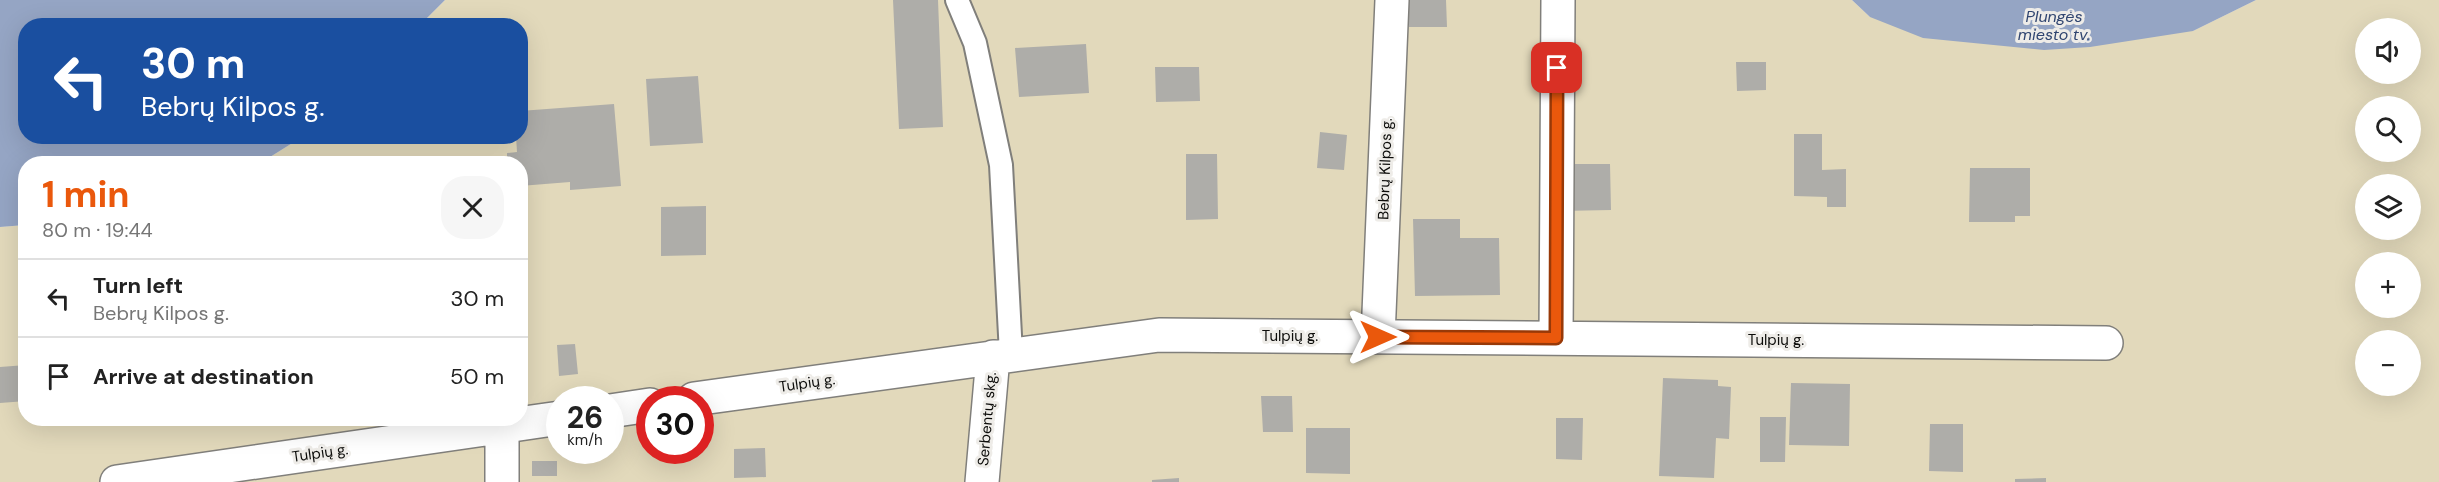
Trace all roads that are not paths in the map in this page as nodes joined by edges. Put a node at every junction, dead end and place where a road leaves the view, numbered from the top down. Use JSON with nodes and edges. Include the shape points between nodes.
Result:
{"nodes":[{"id":1,"x":957,"y":0,"type":"edge"},
{"id":2,"x":1392,"y":0,"type":"edge"},
{"id":3,"x":1558,"y":0,"type":"edge"},
{"id":4,"x":1378,"y":337,"type":"junction"},
{"id":5,"x":1556,"y":338,"type":"junction"},
{"id":6,"x":2106,"y":343,"type":"dead end"},
{"id":7,"x":1002,"y":356,"type":"junction"},
{"id":8,"x":714,"y":396,"type":"edge"},
{"id":9,"x":546,"y":420,"type":"edge"},
{"id":10,"x":528,"y":422,"type":"edge"},
{"id":11,"x":502,"y":426,"type":"joint"},
{"id":12,"x":117,"y":482,"type":"edge"},
{"id":13,"x":502,"y":482,"type":"edge"},
{"id":14,"x":982,"y":482,"type":"edge"}],
"edges":[{"from":1,"to":7,"type":"lane","via":[[975,43],[1001,165]]},
{"from":2,"to":4,"type":"street","name":"Bebrų Kilpos g."},
{"from":3,"to":5,"type":"street"},
{"from":4,"to":5,"type":"street","name":"Tulpių g."},
{"from":4,"to":7,"type":"street","name":"Tulpių g.","via":[[1159,335]]},
{"from":5,"to":6,"type":"street","name":"Tulpių g."},
{"from":7,"to":8,"type":"street","name":"Tulpių g."},
{"from":7,"to":14,"type":"street","name":"Serbentų skg."},
{"from":9,"to":10,"type":"street","name":"Tulpių g."},
{"from":11,"to":12,"type":"street","name":"Tulpių g."},
{"from":11,"to":13,"type":"street"}]}
